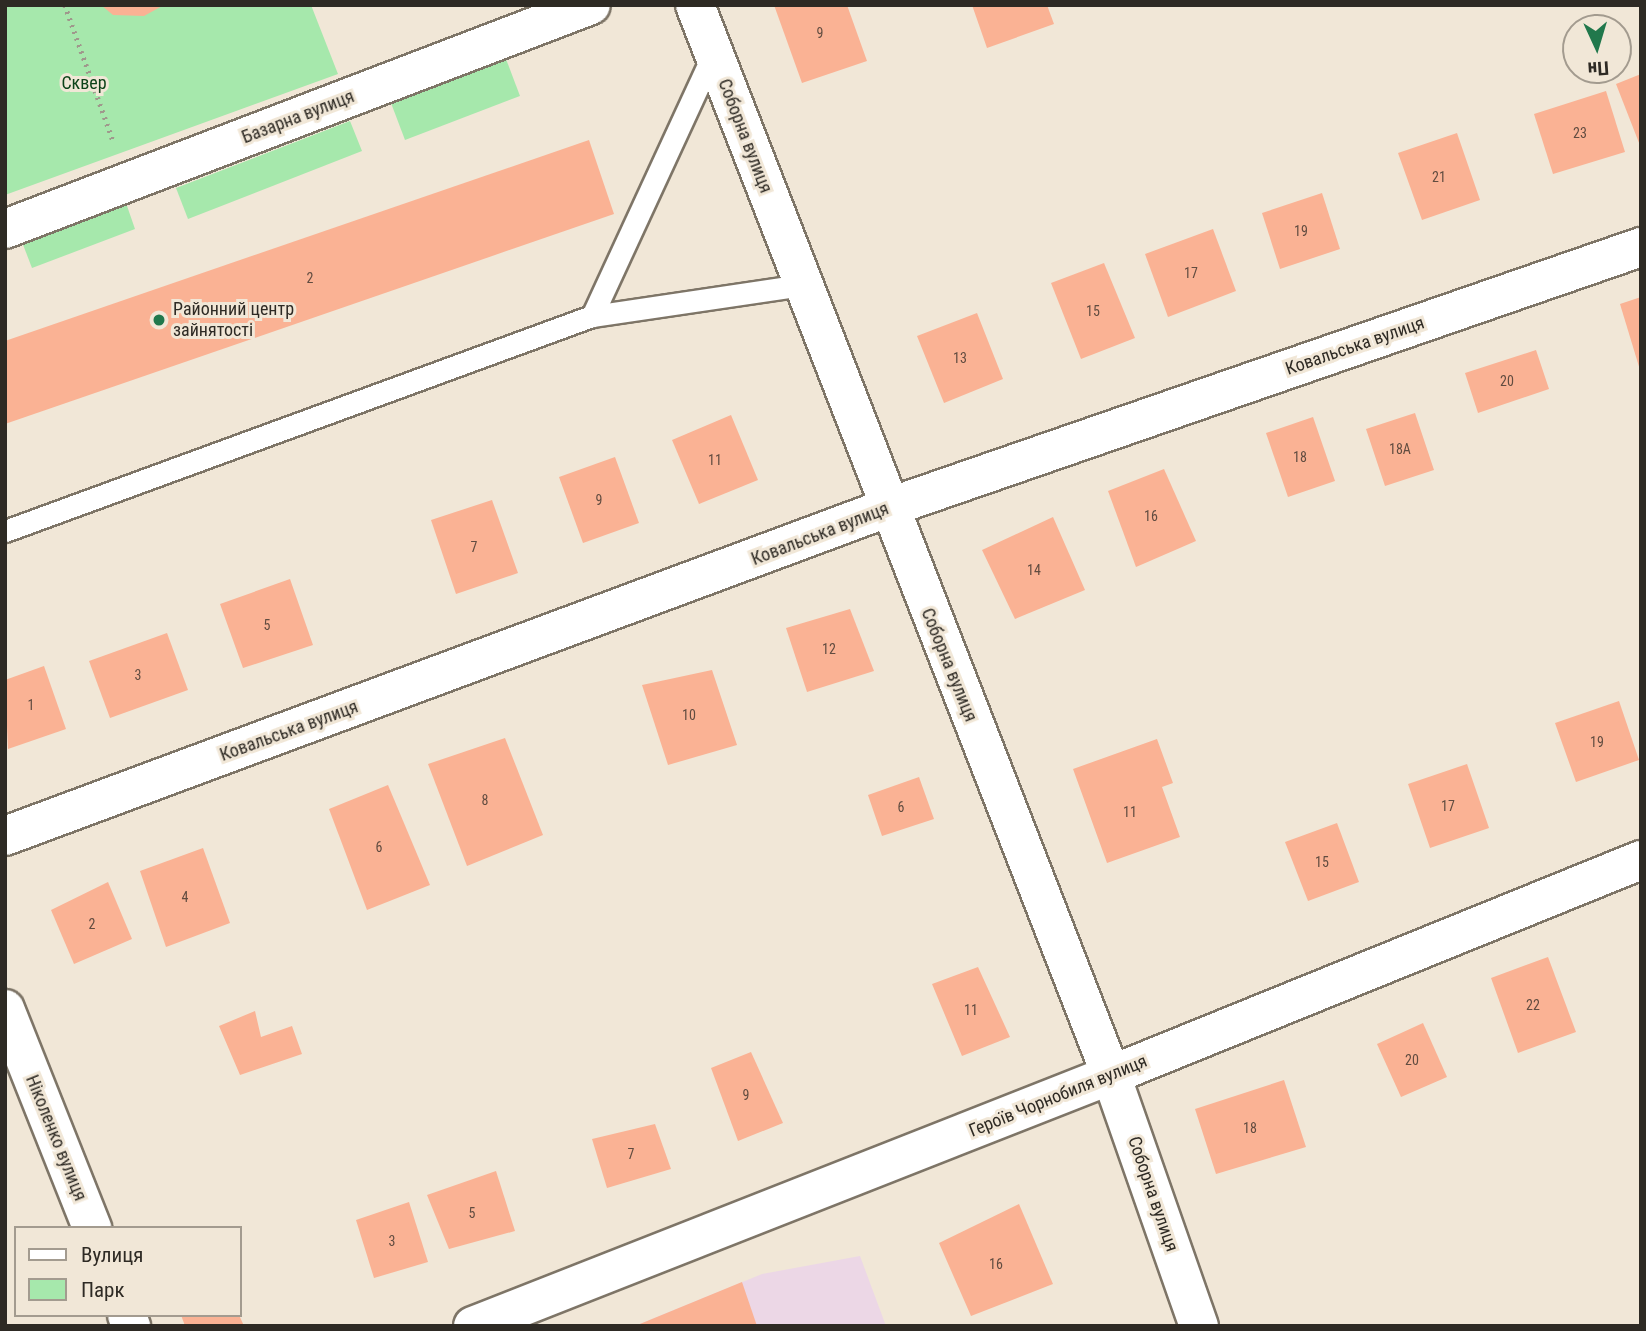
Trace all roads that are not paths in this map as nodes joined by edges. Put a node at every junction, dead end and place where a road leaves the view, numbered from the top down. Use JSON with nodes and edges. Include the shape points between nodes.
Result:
{"nodes":[{"id":1,"x":591,"y":5,"type":"edge"},
{"id":2,"x":695,"y":5,"type":"edge"},
{"id":3,"x":713,"y":54,"type":"junction"},
{"id":4,"x":5,"y":229,"type":"edge"},
{"id":5,"x":1641,"y":247,"type":"edge"},
{"id":6,"x":802,"y":285,"type":"junction"},
{"id":7,"x":592,"y":316,"type":"junction"},
{"id":8,"x":887,"y":508,"type":"junction"},
{"id":9,"x":5,"y":531,"type":"edge"},
{"id":10,"x":5,"y":836,"type":"edge"},
{"id":11,"x":1641,"y":860,"type":"edge"},
{"id":12,"x":5,"y":1009,"type":"edge"},
{"id":13,"x":1111,"y":1075,"type":"junction"},
{"id":14,"x":91,"y":1226,"type":"edge"},
{"id":15,"x":473,"y":1326,"type":"edge"},
{"id":16,"x":1199,"y":1326,"type":"edge"}],
"edges":[{"from":1,"to":4,"type":"street","name":"Базарна вулиця"},
{"from":2,"to":3,"type":"street","name":"Соборна вулиця"},
{"from":3,"to":6,"type":"street","name":"Соборна вулиця"},
{"from":3,"to":7,"type":"lane"},
{"from":5,"to":8,"type":"street","name":"Ковальська вулиця"},
{"from":6,"to":7,"type":"lane"},
{"from":6,"to":8,"type":"street","name":"Соборна вулиця"},
{"from":7,"to":9,"type":"lane"},
{"from":8,"to":10,"type":"street","name":"Ковальська вулиця"},
{"from":8,"to":13,"type":"street","name":"Соборна вулиця"},
{"from":11,"to":13,"type":"street","name":"Героїв Чорнобиля вулиця"},
{"from":12,"to":14,"type":"street","name":"Ніколенко вулиця"},
{"from":13,"to":15,"type":"street","name":"Героїв Чорнобиля вулиця"},
{"from":13,"to":16,"type":"street","name":"Соборна вулиця"}]}
